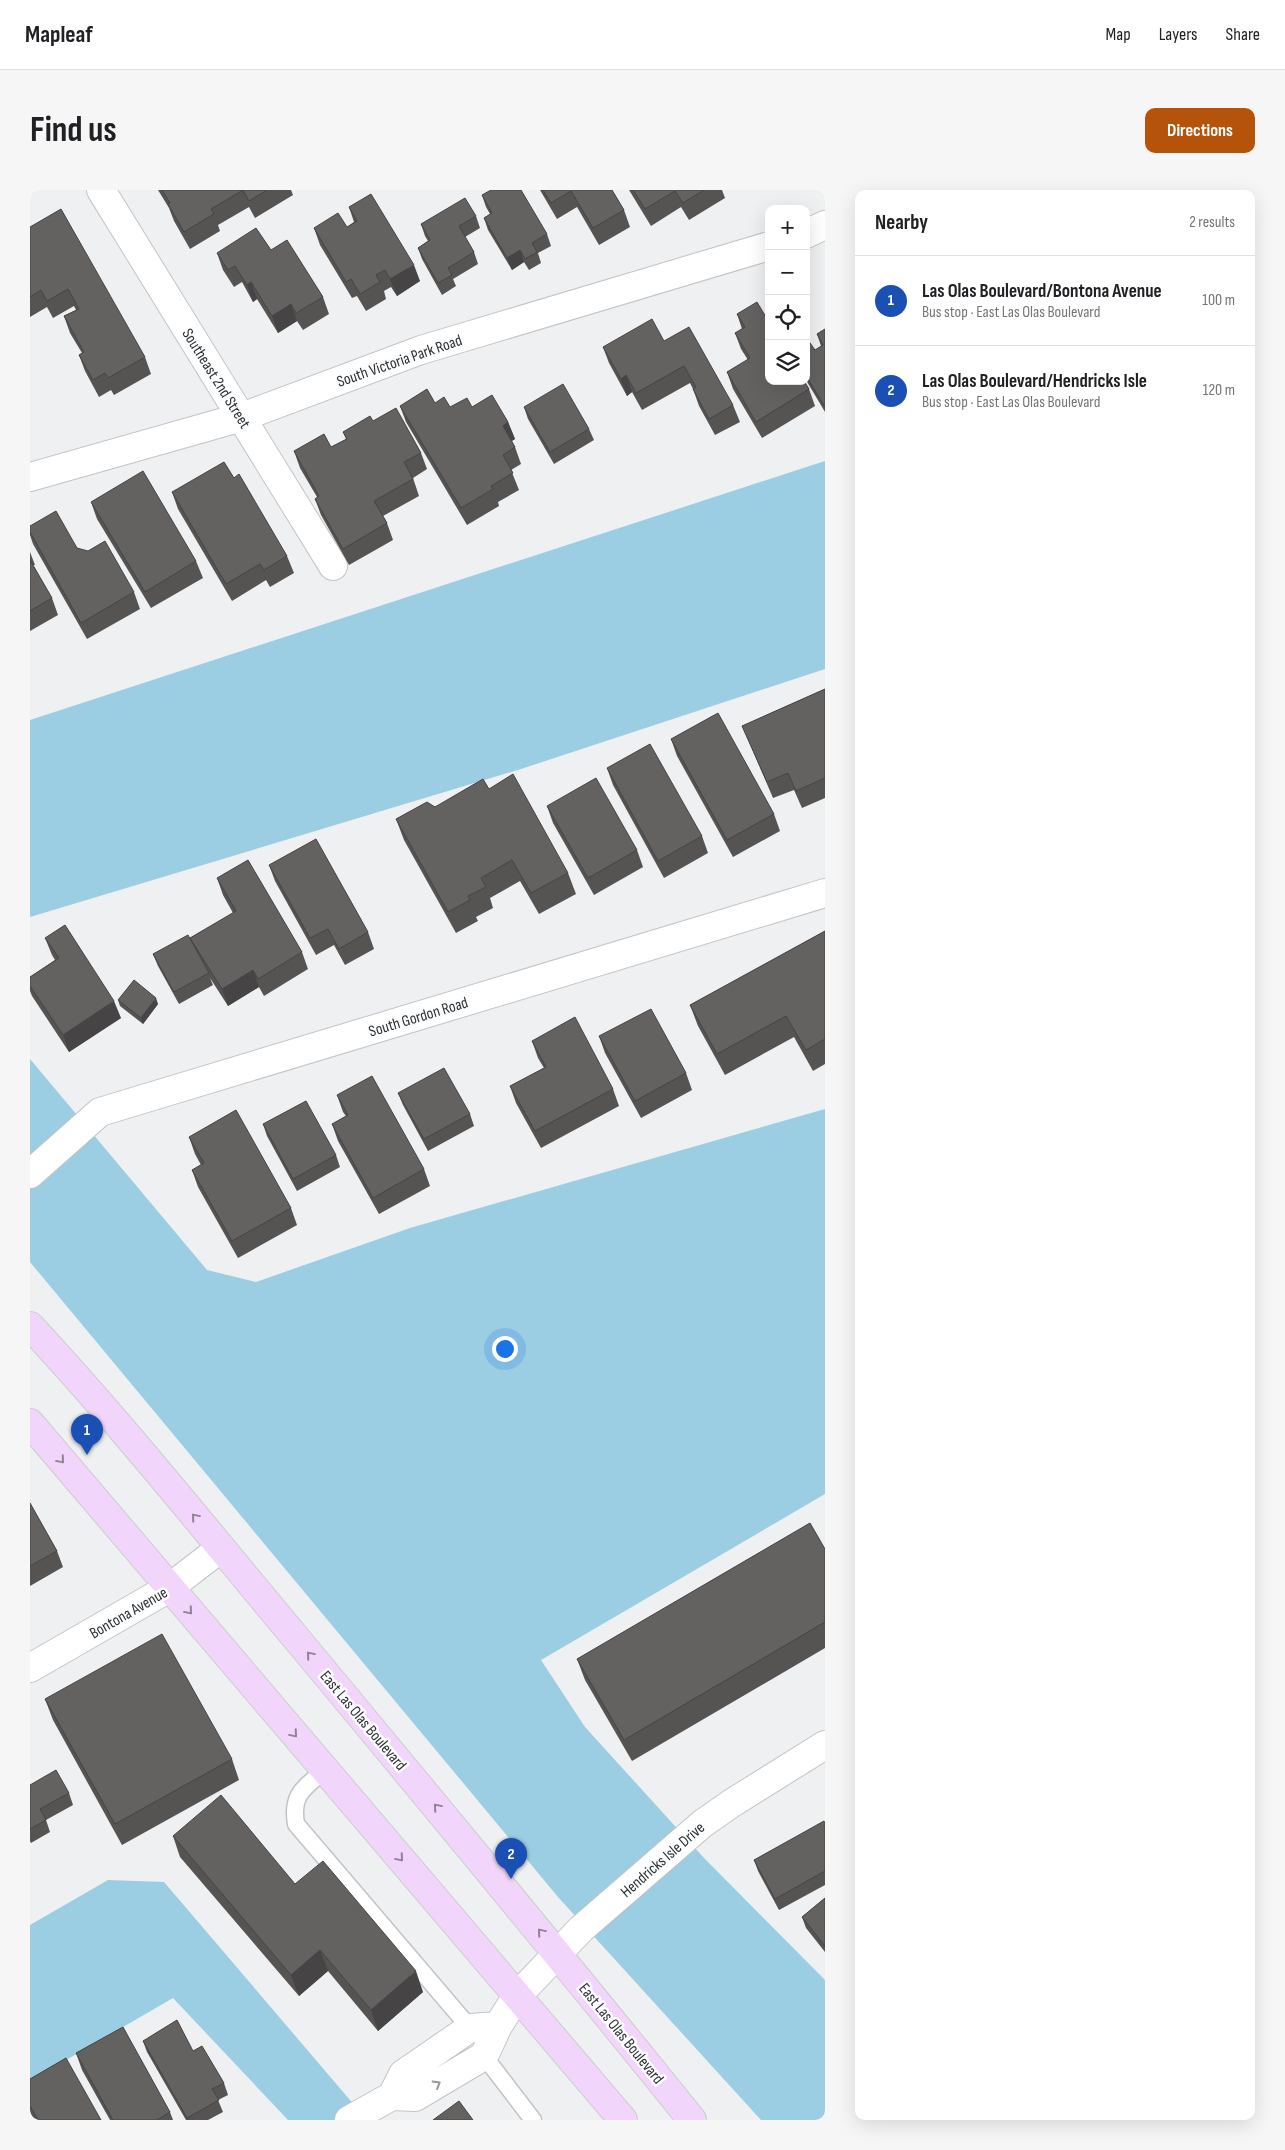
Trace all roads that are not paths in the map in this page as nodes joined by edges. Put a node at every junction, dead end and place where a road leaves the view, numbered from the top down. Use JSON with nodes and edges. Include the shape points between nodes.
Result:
{"nodes":[{"id":1,"x":101,"y":190,"type":"edge"},
{"id":2,"x":825,"y":224,"type":"edge"},
{"id":3,"x":810,"y":232,"type":"edge"},
{"id":4,"x":765,"y":247,"type":"edge"},
{"id":5,"x":242,"y":418,"type":"junction"},
{"id":6,"x":30,"y":477,"type":"edge"},
{"id":7,"x":334,"y":566,"type":"dead end"},
{"id":8,"x":825,"y":893,"type":"edge"},
{"id":9,"x":30,"y":1174,"type":"edge"},
{"id":10,"x":30,"y":1326,"type":"edge"},
{"id":11,"x":30,"y":1422,"type":"edge"},
{"id":12,"x":221,"y":1548,"type":"junction"},
{"id":13,"x":169,"y":1588,"type":"junction"},
{"id":14,"x":30,"y":1668,"type":"edge"},
{"id":15,"x":825,"y":1745,"type":"edge"},
{"id":16,"x":324,"y":1770,"type":"junction"},
{"id":17,"x":558,"y":1953,"type":"junction"},
{"id":18,"x":517,"y":1996,"type":"junction"},
{"id":19,"x":498,"y":2026,"type":"junction"},
{"id":20,"x":470,"y":2028,"type":"junction"},
{"id":21,"x":484,"y":2056,"type":"junction"},
{"id":22,"x":392,"y":2096,"type":"junction"},
{"id":23,"x":349,"y":2120,"type":"edge"},
{"id":24,"x":533,"y":2120,"type":"edge"},
{"id":25,"x":622,"y":2120,"type":"edge"},
{"id":26,"x":692,"y":2120,"type":"edge"}],
"edges":[{"from":1,"to":5,"type":"street","name":"Southeast 2nd Street"},
{"from":2,"to":3,"type":"street"},
{"from":4,"to":5,"type":"street","name":"South Victoria Park Road","via":[[421,350]]},
{"from":5,"to":6,"type":"street","name":"South Victoria Park Road"},
{"from":5,"to":7,"type":"street","name":"Southeast 2nd Street"},
{"from":8,"to":9,"type":"street","name":"South Gordon Road","via":[[100,1112]]},
{"from":12,"to":10,"type":"main road","name":"East Las Olas Boulevard","one_way":true},
{"from":11,"to":13,"type":"main road","one_way":true},
{"from":12,"to":13,"type":"street","name":"Bontona Avenue"},
{"from":17,"to":12,"type":"main road","name":"East Las Olas Boulevard","one_way":true},
{"from":13,"to":14,"type":"street","name":"Bontona Avenue"},
{"from":13,"to":16,"type":"main road","one_way":true},
{"from":15,"to":17,"type":"street","name":"Hendricks Isle Drive","via":[[702,1824],[581,1929]]},
{"from":16,"to":18,"type":"main road","one_way":true},
{"from":16,"to":20,"type":"lane","via":[[299,1792],[293,1809],[296,1824]]},
{"from":17,"to":18,"type":"street","name":"Hendricks Isle Drive"},
{"from":17,"to":26,"type":"main road","name":"East Las Olas Boulevard"},
{"from":18,"to":19,"type":"street","name":"Hendricks Isle Drive"},
{"from":18,"to":25,"type":"main road"},
{"from":19,"to":20,"type":"street"},
{"from":19,"to":21,"type":"street","name":"Hendricks Isle Drive"},
{"from":20,"to":22,"type":"street","via":[[403,2074]]},
{"from":22,"to":21,"type":"street","one_way":true,"via":[[415,2097]]},
{"from":21,"to":24,"type":"lane"},
{"from":22,"to":23,"type":"street"}]}
